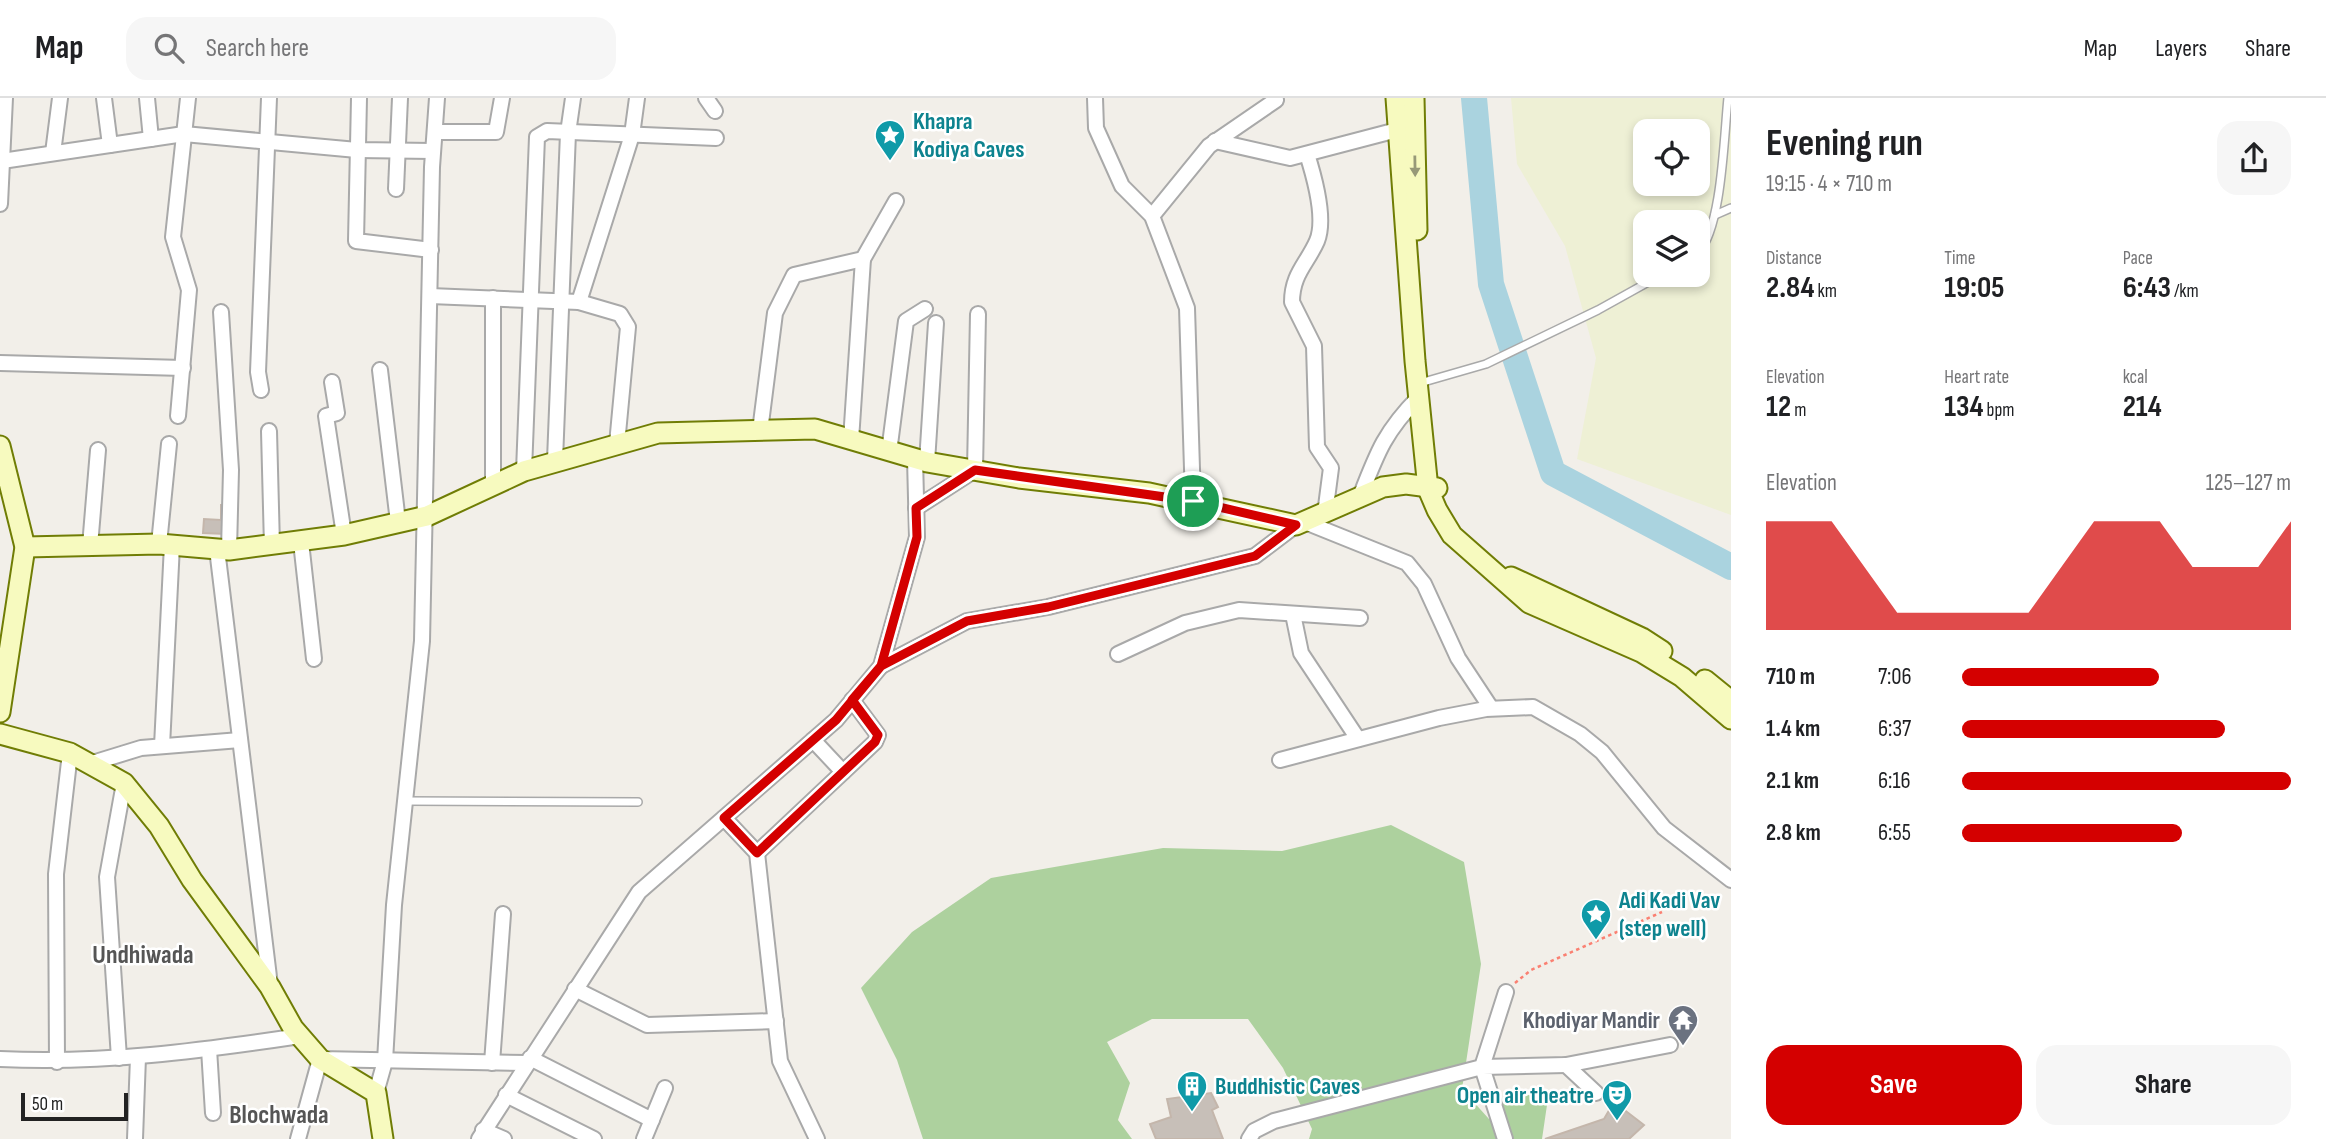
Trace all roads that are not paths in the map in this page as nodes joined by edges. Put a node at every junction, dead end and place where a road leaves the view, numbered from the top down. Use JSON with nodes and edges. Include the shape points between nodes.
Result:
{"nodes":[{"id":1,"x":5,"y":98,"type":"edge"},
{"id":2,"x":60,"y":98,"type":"edge"},
{"id":3,"x":104,"y":98,"type":"edge"},
{"id":4,"x":147,"y":98,"type":"edge"},
{"id":5,"x":187,"y":98,"type":"edge"},
{"id":6,"x":269,"y":98,"type":"edge"},
{"id":7,"x":359,"y":98,"type":"edge"},
{"id":8,"x":400,"y":98,"type":"edge"},
{"id":9,"x":437,"y":98,"type":"edge"},
{"id":10,"x":502,"y":98,"type":"edge"},
{"id":11,"x":573,"y":98,"type":"edge"},
{"id":12,"x":637,"y":98,"type":"edge"},
{"id":13,"x":706,"y":98,"type":"edge"},
{"id":14,"x":1095,"y":98,"type":"edge"},
{"id":15,"x":1396,"y":98,"type":"edge"},
{"id":16,"x":1414,"y":98,"type":"edge"},
{"id":17,"x":1728,"y":98,"type":"edge"},
{"id":18,"x":1276,"y":100,"type":"dead end"},
{"id":19,"x":715,"y":111,"type":"dead end"},
{"id":20,"x":1397,"y":130,"type":"junction"},
{"id":21,"x":435,"y":132,"type":"junction"},
{"id":22,"x":568,"y":133,"type":"junction"},
{"id":23,"x":184,"y":134,"type":"junction"},
{"id":24,"x":632,"y":135,"type":"junction"},
{"id":25,"x":716,"y":138,"type":"dead end"},
{"id":26,"x":150,"y":139,"type":"junction"},
{"id":27,"x":266,"y":141,"type":"junction"},
{"id":28,"x":1215,"y":141,"type":"junction"},
{"id":29,"x":110,"y":145,"type":"junction"},
{"id":30,"x":357,"y":150,"type":"junction"},
{"id":31,"x":399,"y":150,"type":"junction"},
{"id":32,"x":433,"y":151,"type":"junction"},
{"id":33,"x":53,"y":153,"type":"junction"},
{"id":34,"x":1307,"y":154,"type":"junction"},
{"id":35,"x":2,"y":161,"type":"junction"},
{"id":36,"x":396,"y":189,"type":"dead end"},
{"id":37,"x":896,"y":201,"type":"dead end"},
{"id":38,"x":0,"y":204,"type":"edge"},
{"id":39,"x":1731,"y":208,"type":"edge"},
{"id":40,"x":1715,"y":215,"type":"junction"},
{"id":41,"x":1152,"y":216,"type":"junction"},
{"id":42,"x":1710,"y":235,"type":"edge"},
{"id":43,"x":431,"y":250,"type":"junction"},
{"id":44,"x":863,"y":259,"type":"junction"},
{"id":45,"x":1639,"y":287,"type":"edge"},
{"id":46,"x":430,"y":296,"type":"junction"},
{"id":47,"x":493,"y":299,"type":"junction"},
{"id":48,"x":532,"y":300,"type":"junction"},
{"id":49,"x":561,"y":301,"type":"junction"},
{"id":50,"x":579,"y":302,"type":"junction"},
{"id":51,"x":925,"y":309,"type":"dead end"},
{"id":52,"x":221,"y":312,"type":"dead end"},
{"id":53,"x":978,"y":314,"type":"dead end"},
{"id":54,"x":936,"y":323,"type":"dead end"},
{"id":55,"x":0,"y":363,"type":"edge"},
{"id":56,"x":183,"y":368,"type":"junction"},
{"id":57,"x":380,"y":370,"type":"dead end"},
{"id":58,"x":332,"y":382,"type":"dead end"},
{"id":59,"x":1423,"y":389,"type":"junction"},
{"id":60,"x":261,"y":390,"type":"dead end"},
{"id":61,"x":178,"y":416,"type":"dead end"},
{"id":62,"x":760,"y":430,"type":"junction"},
{"id":63,"x":270,"y":431,"type":"dead end"},
{"id":64,"x":852,"y":440,"type":"junction"},
{"id":65,"x":169,"y":444,"type":"dead end"},
{"id":66,"x":617,"y":444,"type":"junction"},
{"id":67,"x":0,"y":446,"type":"edge"},
{"id":68,"x":98,"y":450,"type":"dead end"},
{"id":69,"x":889,"y":452,"type":"junction"},
{"id":70,"x":555,"y":460,"type":"junction"},
{"id":71,"x":921,"y":460,"type":"junction"},
{"id":72,"x":975,"y":470,"type":"junction"},
{"id":73,"x":524,"y":471,"type":"junction"},
{"id":74,"x":493,"y":485,"type":"junction"},
{"id":75,"x":1432,"y":488,"type":"junction"},
{"id":76,"x":1360,"y":497,"type":"junction"},
{"id":77,"x":1193,"y":501,"type":"junction"},
{"id":78,"x":916,"y":508,"type":"junction"},
{"id":79,"x":1325,"y":514,"type":"junction"},
{"id":80,"x":427,"y":516,"type":"junction"},
{"id":81,"x":398,"y":522,"type":"junction"},
{"id":82,"x":1301,"y":523,"type":"junction"},
{"id":83,"x":344,"y":535,"type":"junction"},
{"id":84,"x":301,"y":542,"type":"junction"},
{"id":85,"x":166,"y":545,"type":"junction"},
{"id":86,"x":90,"y":546,"type":"junction"},
{"id":87,"x":272,"y":546,"type":"junction"},
{"id":88,"x":25,"y":547,"type":"junction"},
{"id":89,"x":223,"y":549,"type":"junction"},
{"id":90,"x":1293,"y":614,"type":"junction"},
{"id":91,"x":1360,"y":618,"type":"dead end"},
{"id":92,"x":1641,"y":645,"type":"junction"},
{"id":93,"x":1118,"y":654,"type":"dead end"},
{"id":94,"x":314,"y":659,"type":"dead end"},
{"id":95,"x":881,"y":666,"type":"junction"},
{"id":96,"x":852,"y":700,"type":"junction"},
{"id":97,"x":1731,"y":701,"type":"edge"},
{"id":98,"x":1491,"y":708,"type":"junction"},
{"id":99,"x":0,"y":712,"type":"edge"},
{"id":100,"x":1731,"y":719,"type":"edge"},
{"id":101,"x":0,"y":734,"type":"edge"},
{"id":102,"x":1358,"y":739,"type":"junction"},
{"id":103,"x":240,"y":740,"type":"junction"},
{"id":104,"x":813,"y":740,"type":"junction"},
{"id":105,"x":162,"y":746,"type":"junction"},
{"id":106,"x":70,"y":753,"type":"junction"},
{"id":107,"x":1280,"y":760,"type":"dead end"},
{"id":108,"x":89,"y":764,"type":"junction"},
{"id":109,"x":843,"y":772,"type":"junction"},
{"id":110,"x":124,"y":783,"type":"junction"},
{"id":111,"x":406,"y":801,"type":"junction"},
{"id":112,"x":638,"y":802,"type":"dead end"},
{"id":113,"x":724,"y":818,"type":"junction"},
{"id":114,"x":757,"y":853,"type":"junction"},
{"id":115,"x":1731,"y":880,"type":"edge"},
{"id":116,"x":503,"y":914,"type":"dead end"},
{"id":117,"x":270,"y":986,"type":"junction"},
{"id":118,"x":575,"y":989,"type":"junction"},
{"id":119,"x":1506,"y":992,"type":"road end"},
{"id":120,"x":776,"y":1021,"type":"junction"},
{"id":121,"x":300,"y":1035,"type":"junction"},
{"id":122,"x":1670,"y":1045,"type":"dead end"},
{"id":123,"x":209,"y":1049,"type":"junction"},
{"id":124,"x":138,"y":1057,"type":"junction"},
{"id":125,"x":119,"y":1058,"type":"junction"},
{"id":126,"x":0,"y":1059,"type":"edge"},
{"id":127,"x":320,"y":1059,"type":"junction"},
{"id":128,"x":385,"y":1061,"type":"junction"},
{"id":129,"x":528,"y":1061,"type":"junction"},
{"id":130,"x":57,"y":1062,"type":"junction"},
{"id":131,"x":492,"y":1063,"type":"junction"},
{"id":132,"x":1566,"y":1065,"type":"junction"},
{"id":133,"x":1482,"y":1067,"type":"junction"},
{"id":134,"x":665,"y":1088,"type":"dead end"},
{"id":135,"x":376,"y":1093,"type":"junction"},
{"id":136,"x":1596,"y":1093,"type":"dead end"},
{"id":137,"x":506,"y":1095,"type":"junction"},
{"id":138,"x":213,"y":1113,"type":"dead end"},
{"id":139,"x":652,"y":1119,"type":"junction"},
{"id":140,"x":481,"y":1135,"type":"edge"},
{"id":141,"x":135,"y":1139,"type":"edge"},
{"id":142,"x":298,"y":1139,"type":"edge"},
{"id":143,"x":383,"y":1139,"type":"edge"},
{"id":144,"x":504,"y":1139,"type":"edge"},
{"id":145,"x":594,"y":1139,"type":"edge"},
{"id":146,"x":645,"y":1139,"type":"edge"},
{"id":147,"x":817,"y":1139,"type":"edge"},
{"id":148,"x":1248,"y":1139,"type":"edge"},
{"id":149,"x":1505,"y":1139,"type":"edge"}],
"edges":[{"from":1,"to":35,"type":"street"},
{"from":2,"to":33,"type":"street"},
{"from":3,"to":29,"type":"street"},
{"from":4,"to":26,"type":"street"},
{"from":5,"to":23,"type":"street"},
{"from":6,"to":27,"type":"street"},
{"from":7,"to":30,"type":"street"},
{"from":8,"to":31,"type":"street"},
{"from":9,"to":21,"type":"street"},
{"from":10,"to":21,"type":"street","via":[[496,132]]},
{"from":11,"to":22,"type":"street"},
{"from":12,"to":24,"type":"street"},
{"from":13,"to":19,"type":"street"},
{"from":14,"to":41,"type":"street","via":[[1096,128],[1122,186]]},
{"from":15,"to":20,"type":"street"},
{"from":16,"to":59,"type":"street","one_way":true},
{"from":17,"to":40,"type":"lane"},
{"from":18,"to":28,"type":"street"},
{"from":20,"to":34,"type":"street"},
{"from":20,"to":59,"type":"street"},
{"from":21,"to":32,"type":"street"},
{"from":22,"to":24,"type":"street"},
{"from":22,"to":48,"type":"street","via":[[547,131],[537,137]]},
{"from":22,"to":49,"type":"street"},
{"from":23,"to":26,"type":"street"},
{"from":23,"to":27,"type":"street"},
{"from":23,"to":56,"type":"street","via":[[173,237],[189,290]]},
{"from":24,"to":25,"type":"street"},
{"from":24,"to":50,"type":"street"},
{"from":26,"to":29,"type":"street"},
{"from":27,"to":30,"type":"street"},
{"from":27,"to":60,"type":"street"},
{"from":28,"to":34,"type":"street","via":[[1284,157]]},
{"from":28,"to":41,"type":"street"},
{"from":29,"to":33,"type":"street"},
{"from":30,"to":31,"type":"street"},
{"from":30,"to":43,"type":"street","via":[[356,241]]},
{"from":31,"to":32,"type":"street"},
{"from":31,"to":36,"type":"street"},
{"from":32,"to":43,"type":"street"},
{"from":33,"to":35,"type":"street"},
{"from":34,"to":79,"type":"street","via":[[1316,182],[1318,240],[1301,263],[1292,302],[1314,346],[1317,447],[1331,468]]},
{"from":35,"to":38,"type":"street"},
{"from":37,"to":44,"type":"street"},
{"from":39,"to":40,"type":"lane"},
{"from":40,"to":42,"type":"lane"},
{"from":41,"to":77,"type":"street","via":[[1187,308]]},
{"from":43,"to":46,"type":"street"},
{"from":44,"to":62,"type":"street","via":[[794,275],[775,313]]},
{"from":44,"to":64,"type":"street"},
{"from":45,"to":59,"type":"lane","via":[[1486,364]]},
{"from":46,"to":47,"type":"street"},
{"from":46,"to":80,"type":"street"},
{"from":47,"to":48,"type":"street"},
{"from":47,"to":74,"type":"street"},
{"from":48,"to":49,"type":"street"},
{"from":48,"to":73,"type":"street"},
{"from":49,"to":50,"type":"street"},
{"from":49,"to":70,"type":"street"},
{"from":50,"to":66,"type":"street","via":[[620,314],[628,327]]},
{"from":51,"to":69,"type":"street","via":[[906,321]]},
{"from":52,"to":89,"type":"street","via":[[231,470]]},
{"from":53,"to":72,"type":"street"},
{"from":54,"to":71,"type":"street"},
{"from":55,"to":56,"type":"street"},
{"from":56,"to":61,"type":"street"},
{"from":57,"to":81,"type":"street"},
{"from":58,"to":83,"type":"street","via":[[337,412],[326,416]]},
{"from":59,"to":75,"type":"street"},
{"from":59,"to":76,"type":"street","via":[[1388,431]]},
{"from":62,"to":64,"type":"street","via":[[814,429]]},
{"from":62,"to":66,"type":"street","via":[[658,433]]},
{"from":63,"to":87,"type":"street"},
{"from":64,"to":69,"type":"street"},
{"from":65,"to":85,"type":"street"},
{"from":66,"to":70,"type":"street"},
{"from":67,"to":88,"type":"street"},
{"from":68,"to":86,"type":"street"},
{"from":69,"to":71,"type":"street"},
{"from":70,"to":73,"type":"street"},
{"from":71,"to":72,"type":"street"},
{"from":71,"to":78,"type":"street"},
{"from":72,"to":77,"type":"street"},
{"from":72,"to":78,"type":"street"},
{"from":73,"to":74,"type":"street"},
{"from":74,"to":80,"type":"street"},
{"from":75,"to":76,"type":"street","via":[[1406,484]]},
{"from":75,"to":92,"type":"street","via":[[1483,555],[1518,583],[1589,623]]},
{"from":76,"to":79,"type":"street"},
{"from":77,"to":82,"type":"street"},
{"from":78,"to":95,"type":"street","via":[[917,537]]},
{"from":79,"to":82,"type":"street"},
{"from":80,"to":81,"type":"street"},
{"from":80,"to":111,"type":"street","via":[[422,641]]},
{"from":81,"to":83,"type":"street"},
{"from":82,"to":95,"type":"street","via":[[1255,556],[1048,607],[967,621]]},
{"from":82,"to":98,"type":"street","via":[[1407,563],[1424,584],[1458,657]]},
{"from":83,"to":84,"type":"street"},
{"from":84,"to":87,"type":"street"},
{"from":84,"to":94,"type":"street"},
{"from":85,"to":86,"type":"street"},
{"from":85,"to":89,"type":"street"},
{"from":85,"to":105,"type":"street"},
{"from":86,"to":88,"type":"street"},
{"from":87,"to":89,"type":"street"},
{"from":88,"to":99,"type":"street"},
{"from":89,"to":103,"type":"street"},
{"from":90,"to":91,"type":"street"},
{"from":90,"to":93,"type":"street","via":[[1239,610],[1212,615]]},
{"from":90,"to":102,"type":"street","via":[[1301,653]]},
{"from":92,"to":97,"type":"street"},
{"from":92,"to":100,"type":"street"},
{"from":95,"to":96,"type":"street"},
{"from":96,"to":104,"type":"street"},
{"from":96,"to":109,"type":"street","via":[[878,735]]},
{"from":98,"to":102,"type":"street"},
{"from":98,"to":115,"type":"street","via":[[1533,707],[1580,734],[1602,752],[1664,828]]},
{"from":101,"to":106,"type":"street"},
{"from":102,"to":107,"type":"street"},
{"from":103,"to":105,"type":"street"},
{"from":103,"to":117,"type":"street"},
{"from":104,"to":109,"type":"street"},
{"from":104,"to":113,"type":"street"},
{"from":105,"to":108,"type":"street"},
{"from":106,"to":108,"type":"street"},
{"from":106,"to":130,"type":"street","via":[[56,874]]},
{"from":108,"to":110,"type":"street"},
{"from":109,"to":114,"type":"street"},
{"from":110,"to":117,"type":"street"},
{"from":110,"to":125,"type":"street","via":[[107,877]]},
{"from":111,"to":112,"type":"lane"},
{"from":111,"to":128,"type":"street","via":[[394,905]]},
{"from":113,"to":114,"type":"street"},
{"from":113,"to":118,"type":"street","via":[[639,892]]},
{"from":114,"to":120,"type":"street"},
{"from":116,"to":131,"type":"street"},
{"from":117,"to":121,"type":"street"},
{"from":118,"to":120,"type":"street","via":[[647,1025]]},
{"from":118,"to":129,"type":"street"},
{"from":119,"to":133,"type":"street"},
{"from":120,"to":147,"type":"street","via":[[780,1061]]},
{"from":121,"to":123,"type":"street"},
{"from":121,"to":127,"type":"street"},
{"from":122,"to":132,"type":"street"},
{"from":123,"to":124,"type":"street"},
{"from":123,"to":138,"type":"street"},
{"from":124,"to":125,"type":"street"},
{"from":124,"to":141,"type":"street"},
{"from":125,"to":130,"type":"street"},
{"from":126,"to":130,"type":"street"},
{"from":127,"to":128,"type":"street"},
{"from":127,"to":135,"type":"street"},
{"from":127,"to":142,"type":"street"},
{"from":128,"to":131,"type":"street"},
{"from":128,"to":135,"type":"street"},
{"from":129,"to":131,"type":"street"},
{"from":129,"to":137,"type":"street"},
{"from":129,"to":139,"type":"street"},
{"from":132,"to":133,"type":"street"},
{"from":132,"to":136,"type":"street"},
{"from":133,"to":148,"type":"street","via":[[1275,1121]]},
{"from":133,"to":149,"type":"street"},
{"from":134,"to":139,"type":"street"},
{"from":135,"to":143,"type":"street"},
{"from":137,"to":140,"type":"street"},
{"from":137,"to":145,"type":"street"},
{"from":139,"to":146,"type":"street"},
{"from":140,"to":144,"type":"street"}]}
